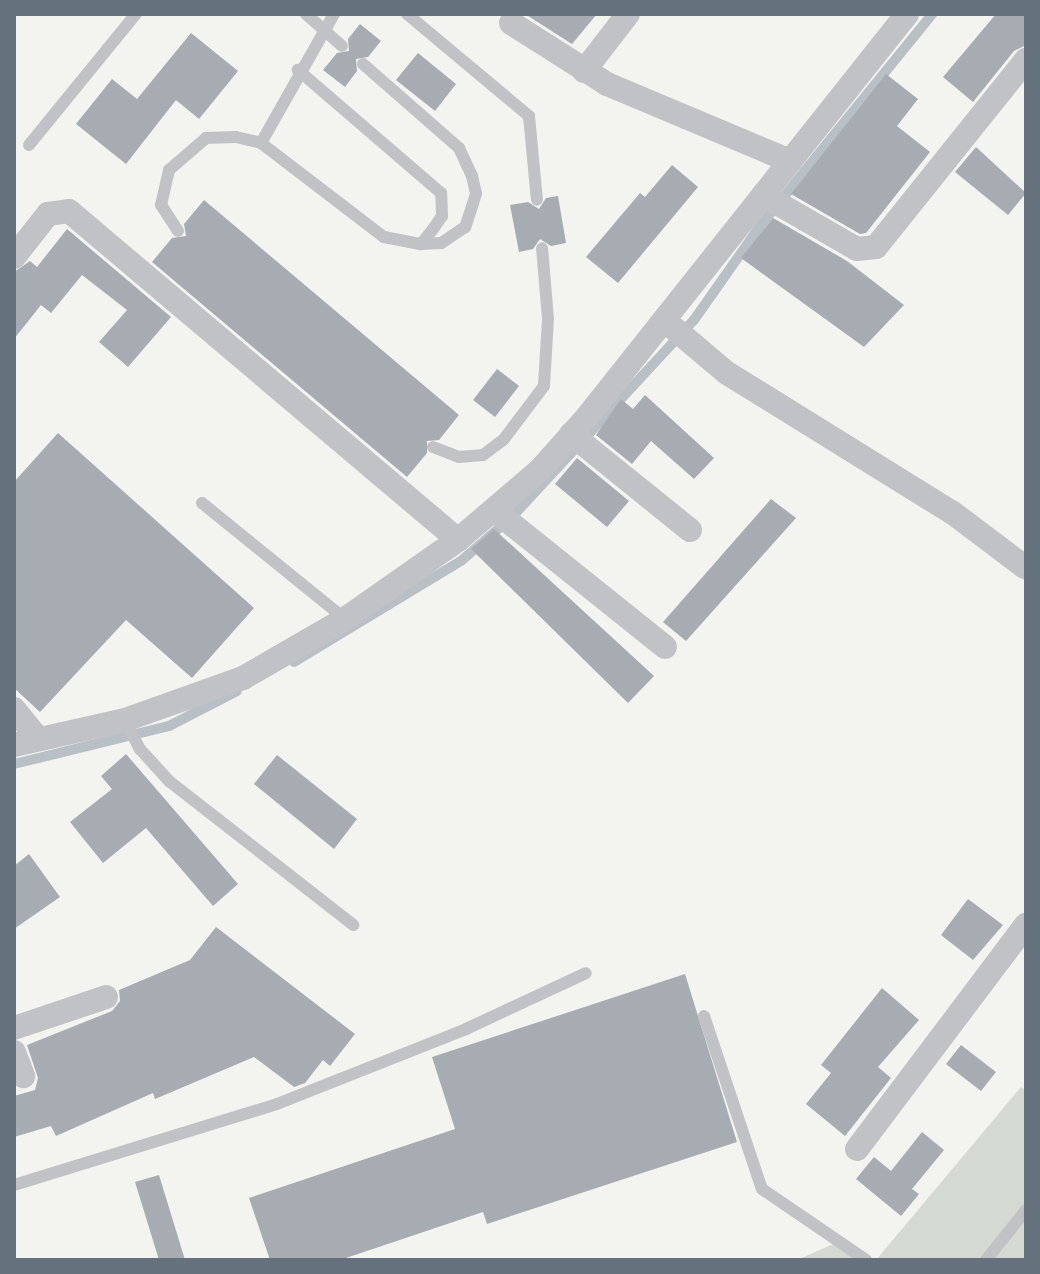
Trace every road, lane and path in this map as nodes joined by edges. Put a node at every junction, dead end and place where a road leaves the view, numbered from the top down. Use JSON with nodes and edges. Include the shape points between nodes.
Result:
{"nodes":[{"id":1,"x":136,"y":14,"type":"edge"},
{"id":2,"x":306,"y":14,"type":"edge"},
{"id":3,"x":334,"y":14,"type":"edge"},
{"id":4,"x":407,"y":14,"type":"edge"},
{"id":5,"x":628,"y":14,"type":"edge"},
{"id":6,"x":907,"y":14,"type":"edge"},
{"id":7,"x":511,"y":23,"type":"dead end"},
{"id":8,"x":322,"y":29,"type":"junction"},
{"id":9,"x":342,"y":46,"type":"dead end"},
{"id":10,"x":1026,"y":60,"type":"edge"},
{"id":11,"x":363,"y":64,"type":"dead end"},
{"id":12,"x":298,"y":70,"type":"junction"},
{"id":13,"x":584,"y":71,"type":"junction"},
{"id":14,"x":261,"y":143,"type":"junction"},
{"id":15,"x":29,"y":145,"type":"dead end"},
{"id":16,"x":790,"y":161,"type":"junction"},
{"id":17,"x":763,"y":195,"type":"junction"},
{"id":18,"x":537,"y":200,"type":"dead end"},
{"id":19,"x":178,"y":231,"type":"dead end"},
{"id":20,"x":421,"y":244,"type":"junction"},
{"id":21,"x":542,"y":248,"type":"dead end"},
{"id":22,"x":14,"y":257,"type":"edge"},
{"id":23,"x":670,"y":326,"type":"junction"},
{"id":24,"x":571,"y":434,"type":"junction"},
{"id":25,"x":433,"y":447,"type":"dead end"},
{"id":26,"x":202,"y":503,"type":"dead end"},
{"id":27,"x":494,"y":510,"type":"junction"},
{"id":28,"x":690,"y":530,"type":"dead end"},
{"id":29,"x":458,"y":540,"type":"junction"},
{"id":30,"x":1022,"y":558,"type":"edge"},
{"id":31,"x":345,"y":619,"type":"junction"},
{"id":32,"x":665,"y":647,"type":"dead end"},
{"id":33,"x":14,"y":709,"type":"edge"},
{"id":34,"x":125,"y":720,"type":"junction"},
{"id":35,"x":38,"y":739,"type":"junction"},
{"id":36,"x":14,"y":745,"type":"edge"},
{"id":37,"x":353,"y":925,"type":"dead end"},
{"id":38,"x":1026,"y":925,"type":"edge"},
{"id":39,"x":586,"y":973,"type":"dead end"},
{"id":40,"x":106,"y":997,"type":"dead end"},
{"id":41,"x":704,"y":1016,"type":"dead end"},
{"id":42,"x":14,"y":1028,"type":"edge"},
{"id":43,"x":14,"y":1052,"type":"edge"},
{"id":44,"x":23,"y":1076,"type":"dead end"},
{"id":45,"x":857,"y":1149,"type":"dead end"},
{"id":46,"x":14,"y":1185,"type":"edge"},
{"id":47,"x":1026,"y":1210,"type":"edge"},
{"id":48,"x":866,"y":1260,"type":"edge"},
{"id":49,"x":986,"y":1260,"type":"edge"}],
"edges":[{"from":1,"to":15,"type":"lane"},
{"from":2,"to":8,"type":"lane"},
{"from":3,"to":8,"type":"lane"},
{"from":4,"to":18,"type":"lane","via":[[529,116]]},
{"from":5,"to":13,"type":"street"},
{"from":6,"to":16,"type":"street"},
{"from":7,"to":13,"type":"street"},
{"from":8,"to":9,"type":"lane"},
{"from":8,"to":12,"type":"lane"},
{"from":10,"to":17,"type":"street","via":[[876,247],[857,249]]},
{"from":11,"to":20,"type":"lane","via":[[459,148],[472,176],[476,194],[465,227],[441,243]]},
{"from":12,"to":14,"type":"lane"},
{"from":12,"to":20,"type":"lane","via":[[441,193],[442,216]]},
{"from":13,"to":16,"type":"street"},
{"from":14,"to":19,"type":"lane","via":[[206,138],[169,170],[161,205]]},
{"from":14,"to":20,"type":"lane","via":[[384,237]]},
{"from":16,"to":17,"type":"street"},
{"from":17,"to":23,"type":"street"},
{"from":21,"to":25,"type":"lane","via":[[548,319],[544,386],[504,439],[483,455],[459,457]]},
{"from":22,"to":29,"type":"street","via":[[48,214],[69,211]]},
{"from":23,"to":24,"type":"street"},
{"from":23,"to":30,"type":"street","via":[[694,349]]},
{"from":24,"to":27,"type":"street"},
{"from":24,"to":28,"type":"street"},
{"from":26,"to":31,"type":"lane"},
{"from":27,"to":29,"type":"street"},
{"from":27,"to":32,"type":"street"},
{"from":29,"to":31,"type":"street"},
{"from":31,"to":34,"type":"street","via":[[243,678]]},
{"from":33,"to":35,"type":"street"},
{"from":34,"to":35,"type":"street"},
{"from":34,"to":37,"type":"lane","via":[[140,749],[169,781]]},
{"from":35,"to":36,"type":"street"},
{"from":38,"to":45,"type":"street"},
{"from":39,"to":46,"type":"lane","via":[[466,1029],[277,1104]]},
{"from":40,"to":42,"type":"street"},
{"from":41,"to":48,"type":"lane","via":[[762,1189]]},
{"from":43,"to":44,"type":"street"},
{"from":47,"to":49,"type":"lane"}]}
